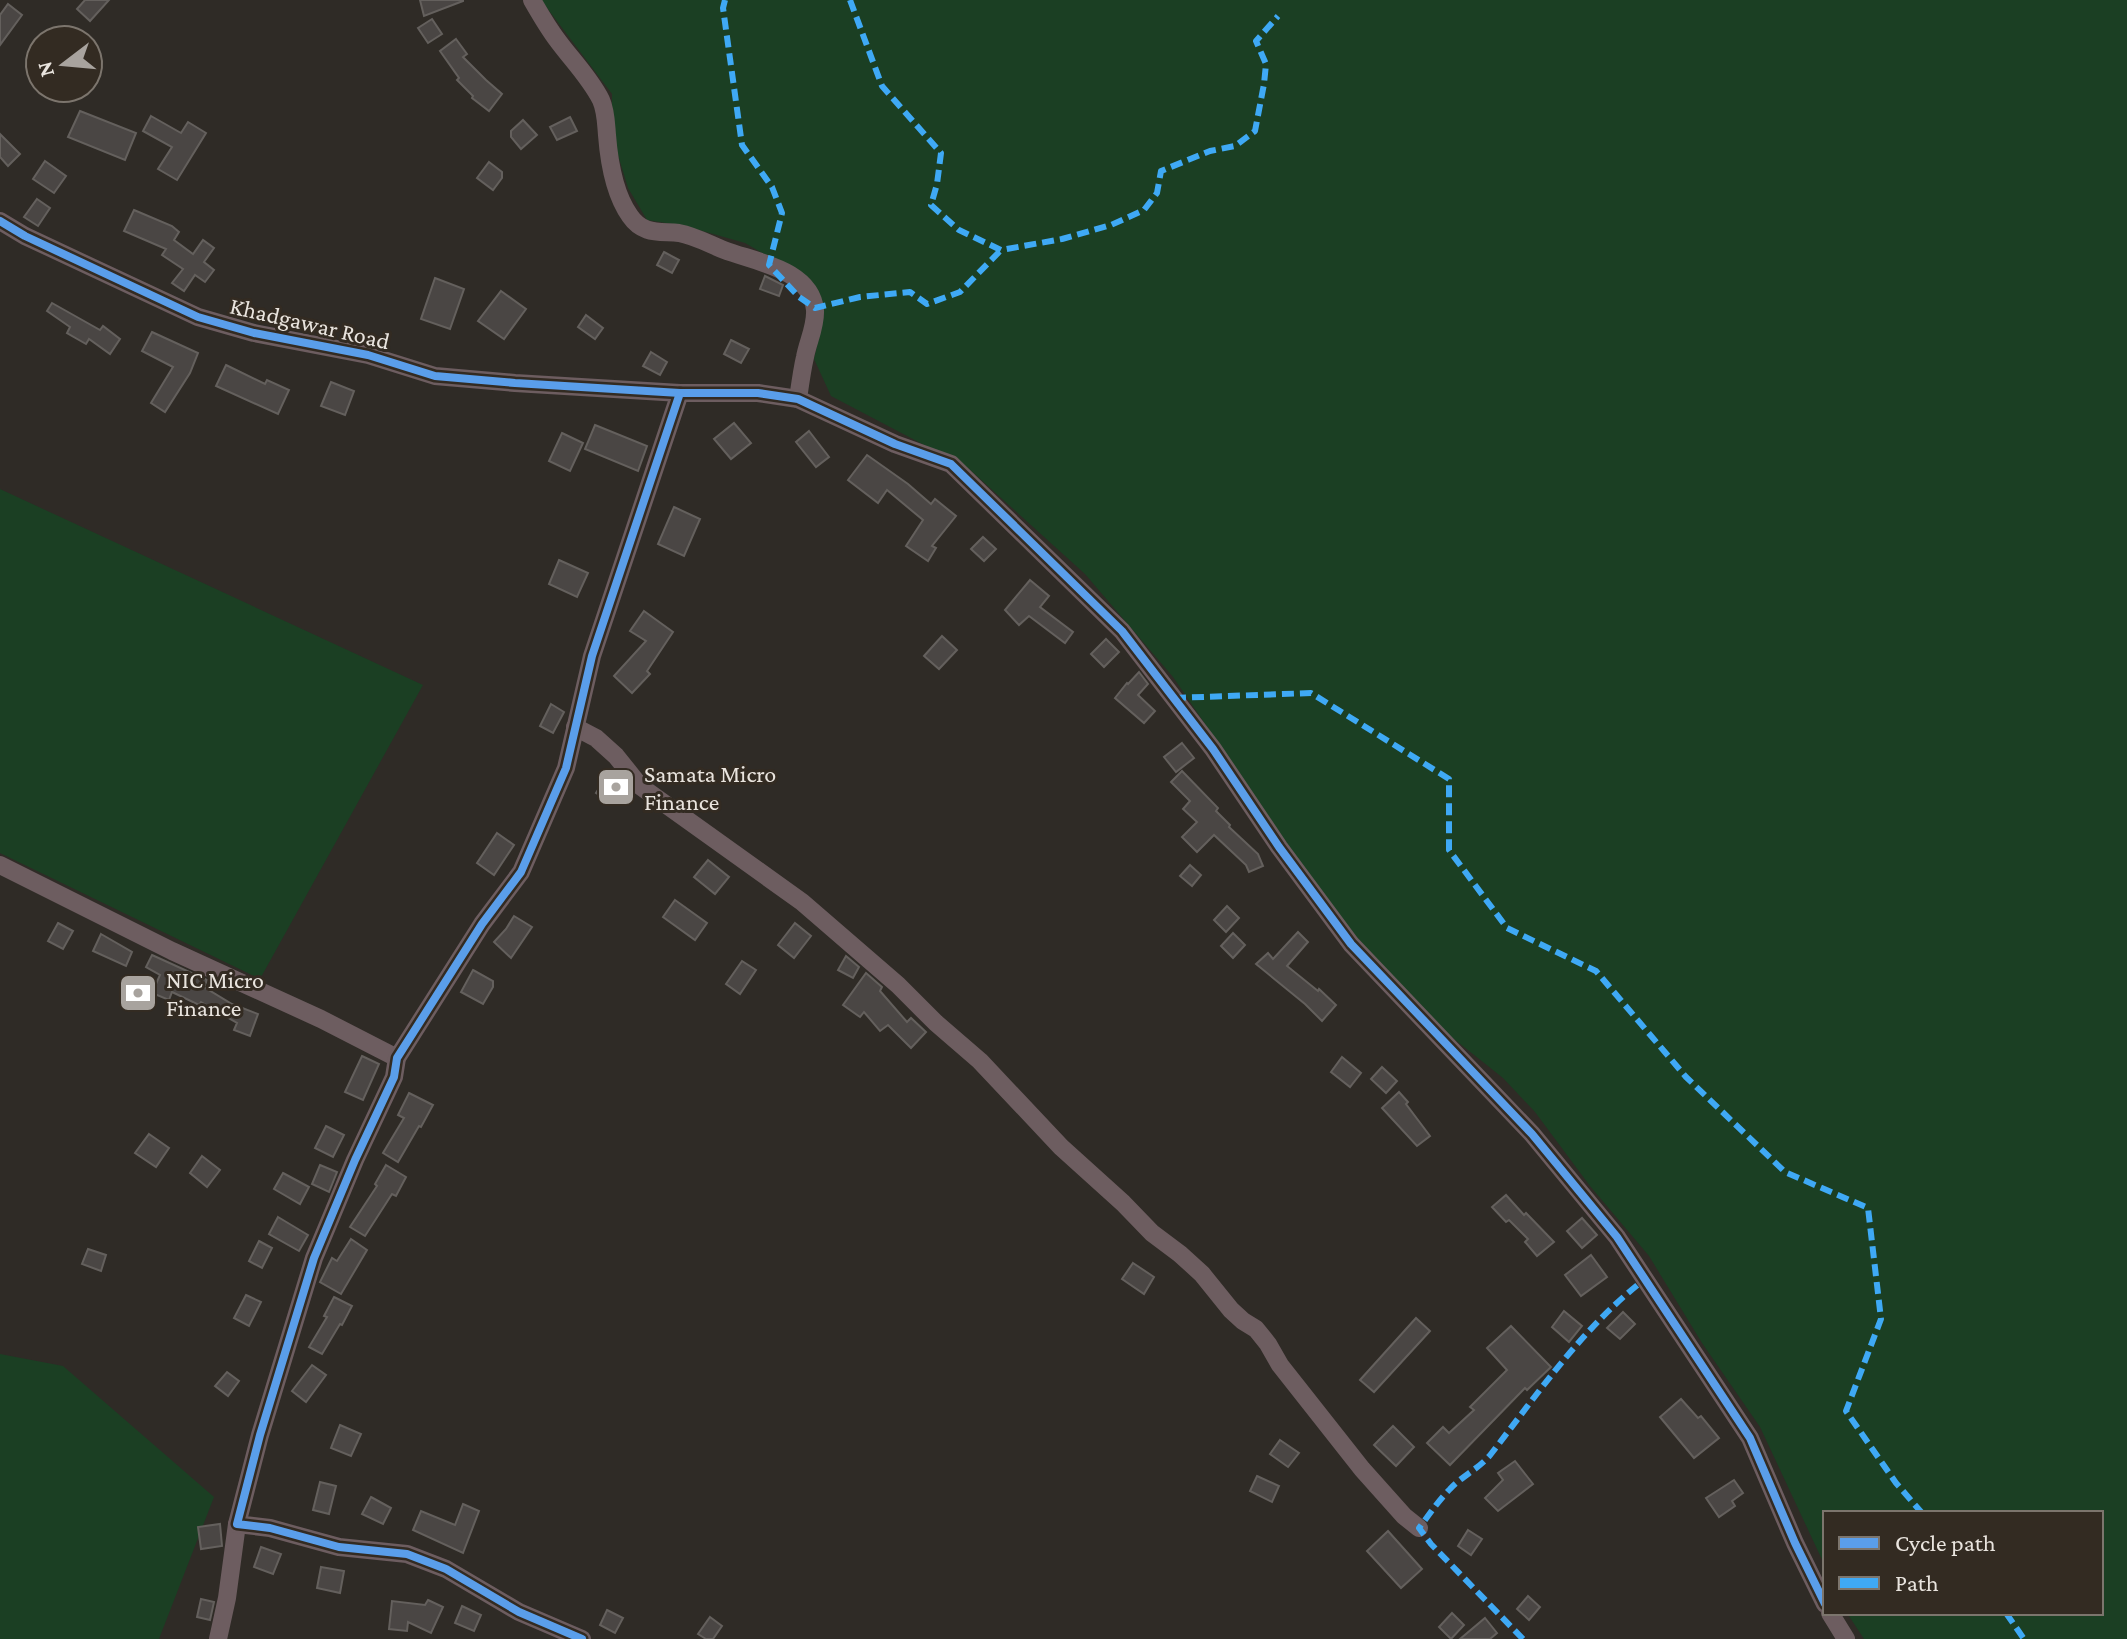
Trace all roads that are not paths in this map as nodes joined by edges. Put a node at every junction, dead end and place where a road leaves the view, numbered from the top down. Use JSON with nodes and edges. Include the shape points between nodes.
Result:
{"nodes":[{"id":1,"x":532,"y":0,"type":"edge"},
{"id":2,"x":0,"y":221,"type":"edge"},
{"id":3,"x":680,"y":393,"type":"junction"},
{"id":4,"x":798,"y":399,"type":"junction"},
{"id":5,"x":575,"y":727,"type":"junction"},
{"id":6,"x":0,"y":865,"type":"edge"},
{"id":7,"x":397,"y":1058,"type":"junction"},
{"id":8,"x":237,"y":1524,"type":"junction"},
{"id":9,"x":1419,"y":1528,"type":"dead end"},
{"id":10,"x":1823,"y":1600,"type":"edge"},
{"id":11,"x":1831,"y":1615,"type":"edge"},
{"id":12,"x":218,"y":1639,"type":"edge"},
{"id":13,"x":582,"y":1639,"type":"edge"},
{"id":14,"x":1846,"y":1639,"type":"edge"}],
"edges":[{"from":1,"to":4,"type":"street","via":[[601,101],[611,162],[629,216],[655,233],[696,237],[769,265],[811,293],[815,324]]},
{"from":2,"to":3,"type":"street","name":"Khadgawar Road","via":[[198,317],[254,333],[368,355],[435,376]]},
{"from":3,"to":4,"type":"street","name":"Khadgawar Road"},
{"from":3,"to":5,"type":"street","via":[[592,656]]},
{"from":4,"to":10,"type":"street","name":"Khadgawar Road","via":[[951,464],[1122,631],[1351,944],[1532,1134],[1617,1237],[1750,1438]]},
{"from":5,"to":7,"type":"street","via":[[566,768],[521,872]]},
{"from":5,"to":9,"type":"street","via":[[616,756],[640,786],[802,902],[980,1061],[1061,1147],[1256,1329],[1362,1469]]},
{"from":6,"to":7,"type":"street"},
{"from":7,"to":8,"type":"street","via":[[394,1077],[314,1258]]},
{"from":8,"to":12,"type":"street"},
{"from":8,"to":13,"type":"street","via":[[339,1547],[407,1554]]},
{"from":11,"to":14,"type":"street"}]}
